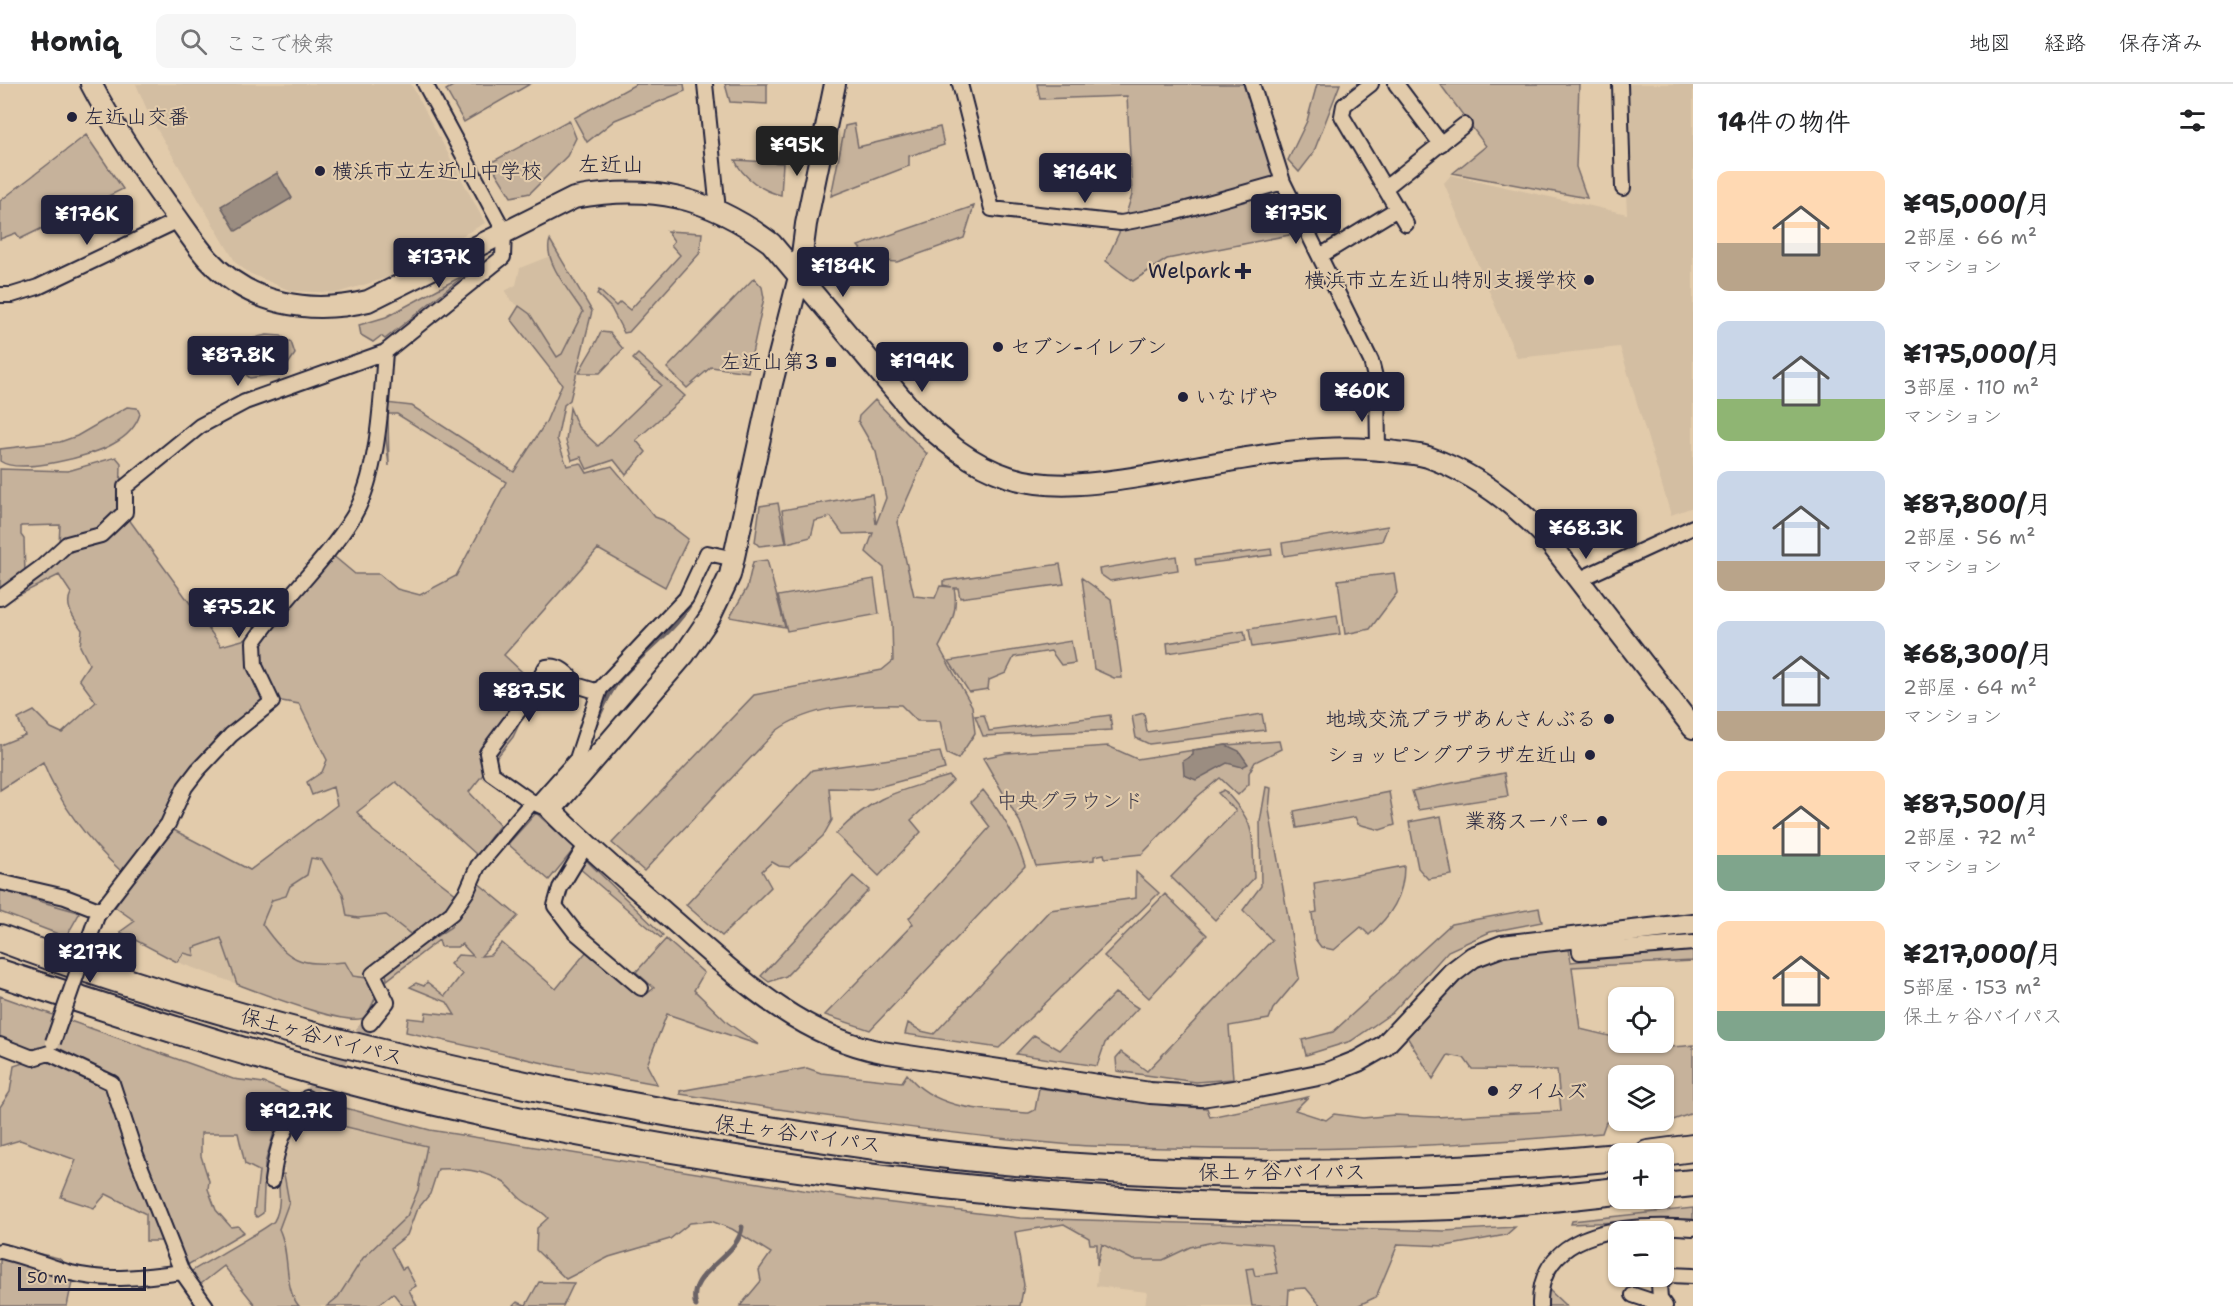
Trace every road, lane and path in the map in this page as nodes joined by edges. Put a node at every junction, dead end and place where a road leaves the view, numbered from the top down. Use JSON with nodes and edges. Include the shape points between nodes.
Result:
{"nodes":[{"id":1,"x":91,"y":84,"type":"edge"},
{"id":2,"x":426,"y":84,"type":"edge"},
{"id":3,"x":705,"y":84,"type":"edge"},
{"id":4,"x":835,"y":84,"type":"edge"},
{"id":5,"x":960,"y":84,"type":"edge"},
{"id":6,"x":1252,"y":84,"type":"edge"},
{"id":7,"x":1371,"y":84,"type":"edge"},
{"id":8,"x":1396,"y":84,"type":"edge"},
{"id":9,"x":1620,"y":84,"type":"edge"},
{"id":10,"x":1464,"y":125,"type":"dead end"},
{"id":11,"x":1441,"y":144,"type":"junction"},
{"id":12,"x":1283,"y":182,"type":"junction"},
{"id":13,"x":1385,"y":188,"type":"junction"},
{"id":14,"x":1623,"y":188,"type":"dead end"},
{"id":15,"x":1397,"y":209,"type":"junction"},
{"id":16,"x":718,"y":210,"type":"junction"},
{"id":17,"x":179,"y":220,"type":"junction"},
{"id":18,"x":1406,"y":224,"type":"dead end"},
{"id":19,"x":504,"y":231,"type":"junction"},
{"id":20,"x":1320,"y":256,"type":"junction"},
{"id":21,"x":799,"y":277,"type":"junction"},
{"id":22,"x":0,"y":296,"type":"edge"},
{"id":23,"x":385,"y":352,"type":"junction"},
{"id":24,"x":1378,"y":449,"type":"junction"},
{"id":25,"x":1693,"y":527,"type":"edge"},
{"id":26,"x":735,"y":559,"type":"junction"},
{"id":27,"x":1578,"y":580,"type":"junction"},
{"id":28,"x":0,"y":598,"type":"edge"},
{"id":29,"x":599,"y":692,"type":"junction"},
{"id":30,"x":1693,"y":728,"type":"edge"},
{"id":31,"x":540,"y":806,"type":"junction"},
{"id":32,"x":586,"y":845,"type":"junction"},
{"id":33,"x":0,"y":882,"type":"edge"},
{"id":34,"x":98,"y":913,"type":"junction"},
{"id":35,"x":1693,"y":924,"type":"edge"},
{"id":36,"x":1578,"y":935,"type":"junction"},
{"id":37,"x":0,"y":938,"type":"edge"},
{"id":38,"x":1693,"y":943,"type":"edge"},
{"id":39,"x":0,"y":973,"type":"edge"},
{"id":40,"x":641,"y":988,"type":"dead end"},
{"id":41,"x":370,"y":1023,"type":"tunnel mouth"},
{"id":42,"x":0,"y":1045,"type":"edge"},
{"id":43,"x":51,"y":1048,"type":"junction"},
{"id":44,"x":307,"y":1098,"type":"tunnel mouth"},
{"id":45,"x":1693,"y":1148,"type":"edge"},
{"id":46,"x":1674,"y":1151,"type":"edge"},
{"id":47,"x":1608,"y":1158,"type":"edge"},
{"id":48,"x":272,"y":1181,"type":"dead end"},
{"id":49,"x":1693,"y":1183,"type":"edge"},
{"id":50,"x":1674,"y":1185,"type":"edge"},
{"id":51,"x":1608,"y":1192,"type":"edge"},
{"id":52,"x":1693,"y":1228,"type":"edge"},
{"id":53,"x":0,"y":1251,"type":"edge"},
{"id":54,"x":182,"y":1272,"type":"junction"},
{"id":55,"x":1693,"y":1276,"type":"edge"},
{"id":56,"x":1633,"y":1295,"type":"dead end"},
{"id":57,"x":1663,"y":1302,"type":"edge"},
{"id":58,"x":206,"y":1306,"type":"edge"},
{"id":59,"x":1540,"y":1306,"type":"edge"}],
"edges":[{"from":1,"to":17,"type":"street","via":[[138,164]]},
{"from":2,"to":19,"type":"street"},
{"from":3,"to":16,"type":"street"},
{"from":4,"to":21,"type":"street"},
{"from":5,"to":12,"type":"street","via":[[992,209],[1121,222],[1180,211]]},
{"from":6,"to":12,"type":"street"},
{"from":7,"to":13,"type":"street","via":[[1344,105],[1342,116]]},
{"from":8,"to":11,"type":"street"},
{"from":9,"to":14,"type":"street"},
{"from":10,"to":11,"type":"street"},
{"from":11,"to":13,"type":"street"},
{"from":12,"to":20,"type":"street"},
{"from":13,"to":15,"type":"street"},
{"from":15,"to":18,"type":"street"},
{"from":15,"to":20,"type":"street"},
{"from":16,"to":19,"type":"street","via":[[663,193],[605,192],[574,198]]},
{"from":16,"to":21,"type":"street","via":[[745,223],[771,243]]},
{"from":17,"to":19,"type":"street","via":[[210,260],[243,287],[290,306],[318,309],[368,301]]},
{"from":17,"to":22,"type":"street","via":[[38,287]]},
{"from":19,"to":23,"type":"street","via":[[503,257]]},
{"from":20,"to":24,"type":"street","via":[[1371,361],[1378,391]]},
{"from":21,"to":24,"type":"street","via":[[933,432],[956,452],[1011,477],[1091,483],[1310,451]]},
{"from":21,"to":26,"type":"street"},
{"from":23,"to":28,"type":"street","via":[[254,398],[200,426],[125,487],[125,513],[101,535],[67,544]]},
{"from":23,"to":34,"type":"street","via":[[381,405],[364,494],[353,517],[254,642],[255,666],[272,702],[231,735],[198,770],[185,787],[168,824]]},
{"from":24,"to":27,"type":"street","via":[[1426,456],[1482,483],[1544,535]]},
{"from":25,"to":27,"type":"street"},
{"from":26,"to":29,"type":"street","via":[[707,553],[686,598]]},
{"from":26,"to":31,"type":"street","via":[[711,617],[684,655]]},
{"from":27,"to":30,"type":"street"},
{"from":29,"to":31,"type":"street","via":[[577,759]]},
{"from":29,"to":31,"type":"street","via":[[576,685],[558,667],[546,667],[487,753],[490,773]]},
{"from":31,"to":32,"type":"street"},
{"from":31,"to":41,"type":"street","via":[[478,866],[452,913],[373,974],[387,1002]]},
{"from":32,"to":36,"type":"street","via":[[735,975],[814,1030],[871,1050],[1150,1093],[1201,1096],[1328,1072],[1358,1061],[1384,1046],[1473,957],[1502,946]]},
{"from":32,"to":40,"type":"street","via":[[556,896],[555,906],[575,932]]},
{"from":33,"to":34,"type":"street","via":[[65,897]]},
{"from":34,"to":43,"type":"street","bridge":true},
{"from":35,"to":36,"type":"street"},
{"from":36,"to":38,"type":"street","via":[[1580,951]]},
{"from":37,"to":47,"type":"highway","name":"保土ヶ谷バイパス","via":[[208,1007],[355,1048],[712,1122],[863,1144],[1058,1165],[1248,1173],[1460,1171]]},
{"from":39,"to":51,"type":"highway","name":"保土ヶ谷バイパス","via":[[335,1077],[504,1117],[731,1159],[1028,1196],[1223,1206],[1451,1206]]},
{"from":42,"to":43,"type":"street","via":[[33,1058]]},
{"from":43,"to":54,"type":"street","via":[[112,1083]]},
{"from":44,"to":48,"type":"street","via":[[277,1145]]},
{"from":45,"to":46,"type":"highway"},
{"from":49,"to":50,"type":"highway"},
{"from":52,"to":59,"type":"street","via":[[1646,1227],[1585,1236],[1566,1248],[1547,1271],[1541,1284]]},
{"from":53,"to":54,"type":"street","via":[[99,1277]]},
{"from":54,"to":58,"type":"street"},
{"from":55,"to":57,"type":"street","via":[[1670,1275],[1659,1284]]},
{"from":56,"to":57,"type":"street"}]}
